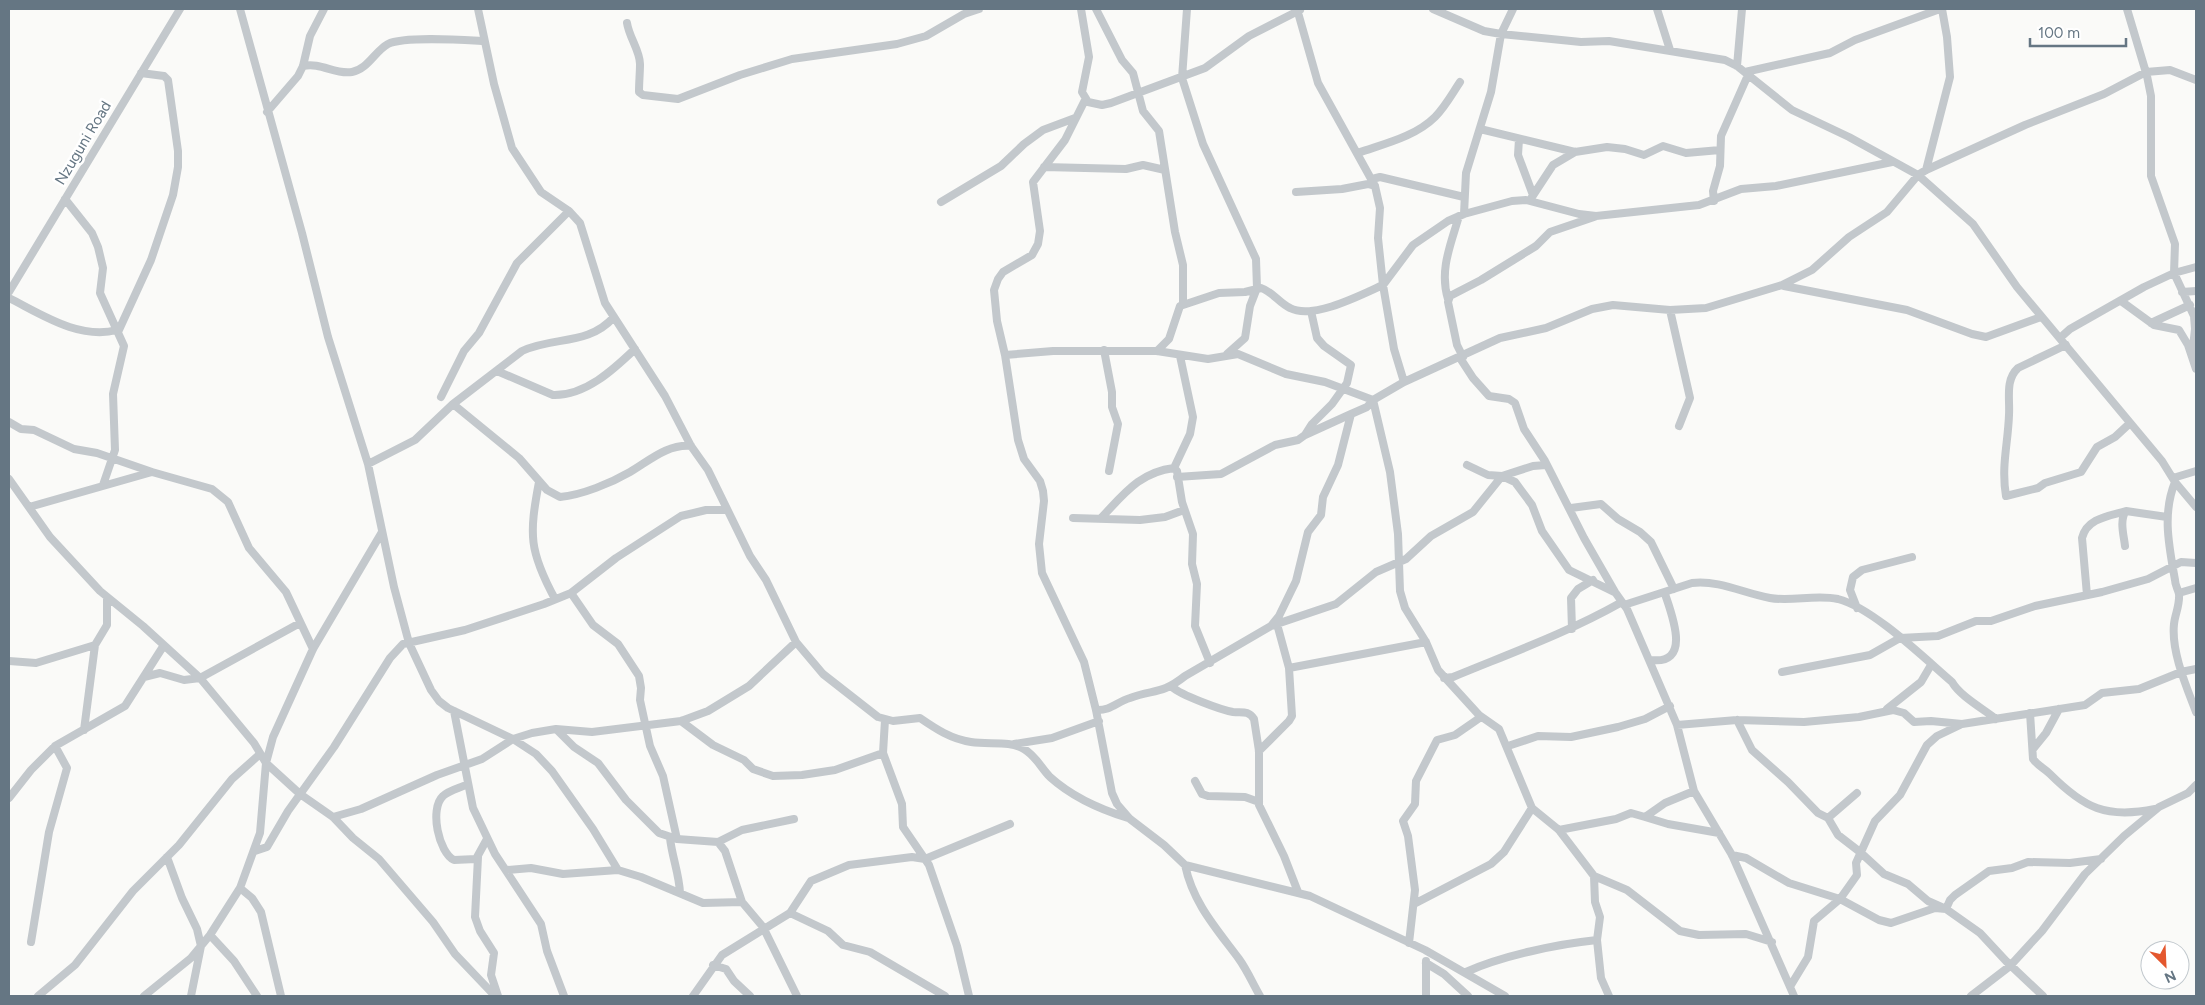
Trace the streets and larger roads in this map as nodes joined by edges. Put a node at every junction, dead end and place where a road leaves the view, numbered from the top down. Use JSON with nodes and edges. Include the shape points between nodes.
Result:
{"nodes":[{"id":1,"x":180,"y":9,"type":"edge"},
{"id":2,"x":240,"y":9,"type":"edge"},
{"id":3,"x":324,"y":9,"type":"edge"},
{"id":4,"x":478,"y":9,"type":"edge"},
{"id":5,"x":979,"y":9,"type":"edge"},
{"id":6,"x":1082,"y":9,"type":"edge"},
{"id":7,"x":1096,"y":9,"type":"edge"},
{"id":8,"x":1187,"y":9,"type":"edge"},
{"id":9,"x":1433,"y":9,"type":"edge"},
{"id":10,"x":1513,"y":9,"type":"edge"},
{"id":11,"x":1656,"y":9,"type":"edge"},
{"id":12,"x":1742,"y":9,"type":"edge"},
{"id":13,"x":1941,"y":9,"type":"edge"},
{"id":14,"x":2127,"y":9,"type":"edge"},
{"id":15,"x":1299,"y":10,"type":"edge"},
{"id":16,"x":627,"y":23,"type":"dead end"},
{"id":17,"x":1501,"y":34,"type":"junction"},
{"id":18,"x":484,"y":41,"type":"junction"},
{"id":19,"x":1670,"y":50,"type":"junction"},
{"id":20,"x":303,"y":66,"type":"junction"},
{"id":21,"x":1737,"y":66,"type":"junction"},
{"id":22,"x":2146,"y":72,"type":"junction"},
{"id":23,"x":142,"y":73,"type":"junction"},
{"id":24,"x":1747,"y":74,"type":"junction"},
{"id":25,"x":1182,"y":78,"type":"junction"},
{"id":26,"x":2196,"y":80,"type":"edge"},
{"id":27,"x":1460,"y":82,"type":"dead end"},
{"id":28,"x":1138,"y":95,"type":"junction"},
{"id":29,"x":1085,"y":100,"type":"junction"},
{"id":30,"x":267,"y":112,"type":"junction"},
{"id":31,"x":1075,"y":118,"type":"junction"},
{"id":32,"x":1480,"y":129,"type":"junction"},
{"id":33,"x":1519,"y":139,"type":"junction"},
{"id":34,"x":1720,"y":150,"type":"junction"},
{"id":35,"x":1575,"y":152,"type":"junction"},
{"id":36,"x":1358,"y":153,"type":"junction"},
{"id":37,"x":1892,"y":162,"type":"junction"},
{"id":38,"x":1044,"y":167,"type":"junction"},
{"id":39,"x":1166,"y":170,"type":"junction"},
{"id":40,"x":1926,"y":170,"type":"junction"},
{"id":41,"x":1918,"y":174,"type":"junction"},
{"id":42,"x":1373,"y":182,"type":"junction"},
{"id":43,"x":1296,"y":192,"type":"dead end"},
{"id":44,"x":1464,"y":197,"type":"junction"},
{"id":45,"x":1532,"y":198,"type":"junction"},
{"id":46,"x":65,"y":199,"type":"junction"},
{"id":47,"x":1714,"y":200,"type":"junction"},
{"id":48,"x":942,"y":202,"type":"dead end"},
{"id":49,"x":569,"y":211,"type":"junction"},
{"id":50,"x":1461,"y":215,"type":"junction"},
{"id":51,"x":1596,"y":216,"type":"junction"},
{"id":52,"x":2196,"y":267,"type":"edge"},
{"id":53,"x":2174,"y":273,"type":"junction"},
{"id":54,"x":1383,"y":285,"type":"junction"},
{"id":55,"x":1782,"y":285,"type":"junction"},
{"id":56,"x":1257,"y":288,"type":"junction"},
{"id":57,"x":2196,"y":291,"type":"edge"},
{"id":58,"x":9,"y":292,"type":"edge"},
{"id":59,"x":2182,"y":292,"type":"junction"},
{"id":60,"x":9,"y":298,"type":"edge"},
{"id":61,"x":1448,"y":299,"type":"junction"},
{"id":62,"x":2121,"y":301,"type":"junction"},
{"id":63,"x":1184,"y":304,"type":"junction"},
{"id":64,"x":2190,"y":305,"type":"junction"},
{"id":65,"x":1670,"y":310,"type":"junction"},
{"id":66,"x":1311,"y":311,"type":"junction"},
{"id":67,"x":614,"y":317,"type":"junction"},
{"id":68,"x":2041,"y":317,"type":"junction"},
{"id":69,"x":2151,"y":323,"type":"junction"},
{"id":70,"x":118,"y":331,"type":"junction"},
{"id":71,"x":2061,"y":337,"type":"junction"},
{"id":72,"x":2066,"y":345,"type":"junction"},
{"id":73,"x":635,"y":349,"type":"junction"},
{"id":74,"x":1104,"y":350,"type":"junction"},
{"id":75,"x":1157,"y":351,"type":"junction"},
{"id":76,"x":1005,"y":354,"type":"junction"},
{"id":77,"x":1227,"y":355,"type":"junction"},
{"id":78,"x":1180,"y":356,"type":"junction"},
{"id":79,"x":2192,"y":356,"type":"junction"},
{"id":80,"x":1462,"y":357,"type":"junction"},
{"id":81,"x":2196,"y":369,"type":"edge"},
{"id":82,"x":497,"y":371,"type":"junction"},
{"id":83,"x":1404,"y":382,"type":"junction"},
{"id":84,"x":1342,"y":389,"type":"junction"},
{"id":85,"x":441,"y":397,"type":"dead end"},
{"id":86,"x":1373,"y":400,"type":"junction"},
{"id":87,"x":453,"y":404,"type":"junction"},
{"id":88,"x":1351,"y":414,"type":"junction"},
{"id":89,"x":9,"y":422,"type":"edge"},
{"id":90,"x":2129,"y":424,"type":"junction"},
{"id":91,"x":1679,"y":426,"type":"dead end"},
{"id":92,"x":1304,"y":435,"type":"junction"},
{"id":93,"x":690,"y":446,"type":"junction"},
{"id":94,"x":112,"y":459,"type":"junction"},
{"id":95,"x":368,"y":464,"type":"junction"},
{"id":96,"x":1467,"y":465,"type":"dead end"},
{"id":97,"x":1546,"y":465,"type":"junction"},
{"id":98,"x":1109,"y":471,"type":"dead end"},
{"id":99,"x":2196,"y":471,"type":"edge"},
{"id":100,"x":152,"y":472,"type":"junction"},
{"id":101,"x":1175,"y":472,"type":"junction"},
{"id":102,"x":1502,"y":476,"type":"junction"},
{"id":103,"x":9,"y":479,"type":"edge"},
{"id":104,"x":2174,"y":480,"type":"junction"},
{"id":105,"x":539,"y":482,"type":"junction"},
{"id":106,"x":103,"y":486,"type":"junction"},
{"id":107,"x":29,"y":506,"type":"junction"},
{"id":108,"x":2196,"y":507,"type":"edge"},
{"id":109,"x":1571,"y":508,"type":"junction"},
{"id":110,"x":727,"y":510,"type":"junction"},
{"id":111,"x":1184,"y":510,"type":"junction"},
{"id":112,"x":2126,"y":511,"type":"junction"},
{"id":113,"x":1102,"y":517,"type":"junction"},
{"id":114,"x":2167,"y":517,"type":"junction"},
{"id":115,"x":1073,"y":518,"type":"dead end"},
{"id":116,"x":382,"y":532,"type":"junction"},
{"id":117,"x":2125,"y":546,"type":"dead end"},
{"id":118,"x":1912,"y":557,"type":"dead end"},
{"id":119,"x":1399,"y":562,"type":"junction"},
{"id":120,"x":2196,"y":563,"type":"edge"},
{"id":121,"x":2173,"y":566,"type":"junction"},
{"id":122,"x":1593,"y":580,"type":"junction"},
{"id":123,"x":2196,"y":588,"type":"edge"},
{"id":124,"x":1674,"y":589,"type":"junction"},
{"id":125,"x":1615,"y":592,"type":"junction"},
{"id":126,"x":571,"y":593,"type":"junction"},
{"id":127,"x":2179,"y":593,"type":"junction"},
{"id":128,"x":1665,"y":594,"type":"junction"},
{"id":129,"x":2087,"y":595,"type":"junction"},
{"id":130,"x":107,"y":597,"type":"junction"},
{"id":131,"x":555,"y":599,"type":"junction"},
{"id":132,"x":1623,"y":604,"type":"junction"},
{"id":133,"x":1857,"y":608,"type":"junction"},
{"id":134,"x":300,"y":623,"type":"junction"},
{"id":135,"x":1274,"y":625,"type":"junction"},
{"id":136,"x":1572,"y":629,"type":"junction"},
{"id":137,"x":1900,"y":638,"type":"junction"},
{"id":138,"x":796,"y":642,"type":"junction"},
{"id":139,"x":1426,"y":642,"type":"junction"},
{"id":140,"x":409,"y":643,"type":"junction"},
{"id":141,"x":95,"y":645,"type":"junction"},
{"id":142,"x":164,"y":645,"type":"junction"},
{"id":143,"x":313,"y":649,"type":"junction"},
{"id":144,"x":1651,"y":660,"type":"junction"},
{"id":145,"x":9,"y":661,"type":"edge"},
{"id":146,"x":1210,"y":663,"type":"junction"},
{"id":147,"x":1932,"y":664,"type":"junction"},
{"id":148,"x":1289,"y":668,"type":"junction"},
{"id":149,"x":2196,"y":669,"type":"edge"},
{"id":150,"x":1782,"y":672,"type":"dead end"},
{"id":151,"x":2181,"y":672,"type":"junction"},
{"id":152,"x":144,"y":677,"type":"junction"},
{"id":153,"x":200,"y":678,"type":"junction"},
{"id":154,"x":1444,"y":678,"type":"junction"},
{"id":155,"x":1172,"y":687,"type":"junction"},
{"id":156,"x":1670,"y":706,"type":"junction"},
{"id":157,"x":2059,"y":709,"type":"junction"},
{"id":158,"x":1096,"y":710,"type":"junction"},
{"id":159,"x":1885,"y":710,"type":"junction"},
{"id":160,"x":454,"y":711,"type":"junction"},
{"id":161,"x":2196,"y":712,"type":"edge"},
{"id":162,"x":2030,"y":713,"type":"junction"},
{"id":163,"x":1481,"y":717,"type":"junction"},
{"id":164,"x":1996,"y":718,"type":"junction"},
{"id":165,"x":885,"y":720,"type":"junction"},
{"id":166,"x":1737,"y":720,"type":"junction"},
{"id":167,"x":681,"y":721,"type":"junction"},
{"id":168,"x":1098,"y":721,"type":"junction"},
{"id":169,"x":646,"y":724,"type":"junction"},
{"id":170,"x":1962,"y":724,"type":"junction"},
{"id":171,"x":1678,"y":725,"type":"junction"},
{"id":172,"x":556,"y":729,"type":"junction"},
{"id":173,"x":84,"y":730,"type":"junction"},
{"id":174,"x":513,"y":739,"type":"junction"},
{"id":175,"x":1014,"y":744,"type":"junction"},
{"id":176,"x":56,"y":746,"type":"junction"},
{"id":177,"x":1508,"y":746,"type":"junction"},
{"id":178,"x":2033,"y":749,"type":"junction"},
{"id":179,"x":1259,"y":750,"type":"junction"},
{"id":180,"x":883,"y":753,"type":"junction"},
{"id":181,"x":260,"y":754,"type":"junction"},
{"id":182,"x":266,"y":763,"type":"junction"},
{"id":183,"x":464,"y":766,"type":"junction"},
{"id":184,"x":1195,"y":782,"type":"dead end"},
{"id":185,"x":468,"y":784,"type":"junction"},
{"id":186,"x":2196,"y":785,"type":"edge"},
{"id":187,"x":1694,"y":791,"type":"junction"},
{"id":188,"x":1858,"y":793,"type":"dead end"},
{"id":189,"x":300,"y":794,"type":"junction"},
{"id":190,"x":9,"y":798,"type":"edge"},
{"id":191,"x":1259,"y":802,"type":"junction"},
{"id":192,"x":1532,"y":808,"type":"junction"},
{"id":193,"x":2157,"y":809,"type":"junction"},
{"id":194,"x":1644,"y":816,"type":"junction"},
{"id":195,"x":333,"y":817,"type":"junction"},
{"id":196,"x":1828,"y":818,"type":"junction"},
{"id":197,"x":794,"y":819,"type":"dead end"},
{"id":198,"x":1130,"y":819,"type":"junction"},
{"id":199,"x":1010,"y":824,"type":"dead end"},
{"id":200,"x":1559,"y":830,"type":"junction"},
{"id":201,"x":1719,"y":833,"type":"junction"},
{"id":202,"x":487,"y":839,"type":"junction"},
{"id":203,"x":674,"y":839,"type":"junction"},
{"id":204,"x":718,"y":842,"type":"junction"},
{"id":205,"x":255,"y":851,"type":"junction"},
{"id":206,"x":1860,"y":852,"type":"junction"},
{"id":207,"x":1732,"y":855,"type":"junction"},
{"id":208,"x":167,"y":857,"type":"junction"},
{"id":209,"x":478,"y":857,"type":"junction"},
{"id":210,"x":925,"y":859,"type":"junction"},
{"id":211,"x":2101,"y":860,"type":"junction"},
{"id":212,"x":1185,"y":865,"type":"junction"},
{"id":213,"x":507,"y":870,"type":"junction"},
{"id":214,"x":618,"y":870,"type":"junction"},
{"id":215,"x":1594,"y":876,"type":"junction"},
{"id":216,"x":240,"y":888,"type":"junction"},
{"id":217,"x":680,"y":892,"type":"junction"},
{"id":218,"x":1298,"y":892,"type":"junction"},
{"id":219,"x":1840,"y":899,"type":"junction"},
{"id":220,"x":742,"y":902,"type":"junction"},
{"id":221,"x":1414,"y":904,"type":"junction"},
{"id":222,"x":1946,"y":909,"type":"junction"},
{"id":223,"x":790,"y":912,"type":"junction"},
{"id":224,"x":763,"y":927,"type":"junction"},
{"id":225,"x":210,"y":935,"type":"junction"},
{"id":226,"x":1597,"y":940,"type":"junction"},
{"id":227,"x":31,"y":942,"type":"dead end"},
{"id":228,"x":1772,"y":942,"type":"junction"},
{"id":229,"x":1409,"y":943,"type":"junction"},
{"id":230,"x":200,"y":946,"type":"junction"},
{"id":231,"x":1425,"y":950,"type":"junction"},
{"id":232,"x":1426,"y":963,"type":"junction"},
{"id":233,"x":713,"y":965,"type":"junction"},
{"id":234,"x":2010,"y":966,"type":"junction"},
{"id":235,"x":1466,"y":972,"type":"junction"},
{"id":236,"x":1791,"y":985,"type":"junction"},
{"id":237,"x":38,"y":996,"type":"edge"},
{"id":238,"x":144,"y":996,"type":"edge"},
{"id":239,"x":191,"y":996,"type":"edge"},
{"id":240,"x":257,"y":996,"type":"edge"},
{"id":241,"x":281,"y":996,"type":"edge"},
{"id":242,"x":496,"y":996,"type":"edge"},
{"id":243,"x":564,"y":996,"type":"edge"},
{"id":244,"x":692,"y":996,"type":"edge"},
{"id":245,"x":750,"y":996,"type":"edge"},
{"id":246,"x":797,"y":996,"type":"edge"},
{"id":247,"x":945,"y":996,"type":"edge"},
{"id":248,"x":969,"y":996,"type":"edge"},
{"id":249,"x":1260,"y":996,"type":"edge"},
{"id":250,"x":1426,"y":996,"type":"edge"},
{"id":251,"x":1468,"y":996,"type":"edge"},
{"id":252,"x":1505,"y":996,"type":"edge"},
{"id":253,"x":1609,"y":996,"type":"edge"},
{"id":254,"x":1794,"y":996,"type":"edge"},
{"id":255,"x":1971,"y":996,"type":"edge"},
{"id":256,"x":2043,"y":996,"type":"edge"}],
"edges":[{"from":1,"to":23,"type":"street","name":"Nzuguni Road"},
{"from":2,"to":30,"type":"street"},
{"from":3,"to":20,"type":"street","via":[[310,36]]},
{"from":4,"to":18,"type":"street"},
{"from":5,"to":16,"type":"street","via":[[926,36],[876,48],[792,59],[678,99],[639,92],[640,63]]},
{"from":6,"to":29,"type":"street","via":[[1088,57],[1082,92]]},
{"from":7,"to":28,"type":"street","via":[[1122,60],[1133,73]]},
{"from":8,"to":25,"type":"street"},
{"from":9,"to":17,"type":"street","via":[[1484,31]]},
{"from":10,"to":17,"type":"street"},
{"from":11,"to":19,"type":"street"},
{"from":12,"to":21,"type":"street"},
{"from":13,"to":24,"type":"street","via":[[1855,40],[1830,53]]},
{"from":13,"to":40,"type":"street","via":[[1950,77]]},
{"from":14,"to":22,"type":"street"},
{"from":15,"to":25,"type":"street","via":[[1249,36],[1212,65]]},
{"from":15,"to":36,"type":"street","via":[[1318,83]]},
{"from":17,"to":19,"type":"street","via":[[1582,42],[1609,41]]},
{"from":17,"to":32,"type":"street","via":[[1495,74]]},
{"from":18,"to":20,"type":"street","via":[[436,39],[393,42],[353,72]]},
{"from":18,"to":49,"type":"street","via":[[512,148],[540,192]]},
{"from":19,"to":21,"type":"street","via":[[1725,60]]},
{"from":20,"to":30,"type":"street","via":[[288,90]]},
{"from":21,"to":24,"type":"street"},
{"from":22,"to":26,"type":"street","via":[[2170,70]]},
{"from":22,"to":40,"type":"street","via":[[2104,94],[2025,125]]},
{"from":22,"to":53,"type":"street","via":[[2151,96],[2151,176],[2174,244]]},
{"from":23,"to":46,"type":"street","name":"Nzuguni Road"},
{"from":23,"to":70,"type":"street","via":[[164,76],[168,80],[178,167],[168,213],[154,252]]},
{"from":24,"to":34,"type":"street","via":[[1722,136]]},
{"from":24,"to":37,"type":"street","via":[[1792,110]]},
{"from":25,"to":28,"type":"street"},
{"from":25,"to":56,"type":"street","via":[[1203,144],[1255,253]]},
{"from":27,"to":36,"type":"street","via":[[1441,110],[1426,124],[1409,134]]},
{"from":28,"to":29,"type":"street","via":[[1102,105]]},
{"from":28,"to":39,"type":"street","via":[[1143,111],[1159,131]]},
{"from":29,"to":31,"type":"street"},
{"from":30,"to":95,"type":"street","via":[[328,337]]},
{"from":31,"to":38,"type":"street","via":[[1065,140]]},
{"from":31,"to":48,"type":"street","via":[[1043,130],[1000,166]]},
{"from":32,"to":33,"type":"street"},
{"from":32,"to":44,"type":"street","via":[[1466,174]]},
{"from":33,"to":35,"type":"street"},
{"from":33,"to":45,"type":"street","via":[[1518,155]]},
{"from":34,"to":35,"type":"street","via":[[1686,153],[1662,146],[1644,155],[1607,146]]},
{"from":34,"to":47,"type":"street"},
{"from":35,"to":45,"type":"street","via":[[1553,165]]},
{"from":36,"to":42,"type":"street"},
{"from":37,"to":41,"type":"street"},
{"from":37,"to":47,"type":"street","via":[[1776,186],[1741,189]]},
{"from":38,"to":39,"type":"street","via":[[1126,169],[1143,165]]},
{"from":38,"to":76,"type":"street","via":[[1032,187],[1040,231],[1038,244],[1032,255],[1003,272],[994,290]]},
{"from":39,"to":63,"type":"street","via":[[1183,265]]},
{"from":40,"to":41,"type":"street"},
{"from":41,"to":55,"type":"street","via":[[1887,212],[1849,237],[1812,270]]},
{"from":41,"to":68,"type":"street","via":[[1973,224]]},
{"from":42,"to":43,"type":"street","via":[[1342,189]]},
{"from":42,"to":44,"type":"street","via":[[1380,176]]},
{"from":42,"to":54,"type":"street","via":[[1380,208],[1378,238]]},
{"from":44,"to":50,"type":"street"},
{"from":45,"to":50,"type":"street"},
{"from":45,"to":51,"type":"street","via":[[1579,214]]},
{"from":46,"to":58,"type":"street","name":"Nzuguni Road"},
{"from":46,"to":70,"type":"street","via":[[92,233],[98,247],[103,268],[100,293]]},
{"from":47,"to":51,"type":"street"},
{"from":49,"to":67,"type":"street","via":[[580,223],[602,296]]},
{"from":49,"to":85,"type":"street","via":[[517,263],[479,333],[464,351]]},
{"from":50,"to":54,"type":"street","via":[[1413,245]]},
{"from":50,"to":61,"type":"street","via":[[1445,258]]},
{"from":51,"to":61,"type":"street","via":[[1550,232],[1536,246]]},
{"from":52,"to":53,"type":"street"},
{"from":53,"to":59,"type":"street"},
{"from":53,"to":62,"type":"street","via":[[2144,286]]},
{"from":54,"to":66,"type":"street","via":[[1349,300]]},
{"from":54,"to":83,"type":"street","via":[[1394,349]]},
{"from":55,"to":65,"type":"street","via":[[1710,307]]},
{"from":55,"to":68,"type":"street","via":[[1906,310],[1986,337]]},
{"from":56,"to":63,"type":"street","via":[[1219,293]]},
{"from":56,"to":66,"type":"street","via":[[1269,291],[1292,310]]},
{"from":56,"to":77,"type":"street","via":[[1250,306],[1246,338]]},
{"from":57,"to":59,"type":"street"},
{"from":59,"to":64,"type":"street"},
{"from":60,"to":70,"type":"street","via":[[77,328],[95,332]]},
{"from":61,"to":80,"type":"street"},
{"from":62,"to":69,"type":"street"},
{"from":62,"to":71,"type":"street"},
{"from":63,"to":75,"type":"street","via":[[1178,309],[1169,339]]},
{"from":64,"to":69,"type":"street"},
{"from":64,"to":79,"type":"street","via":[[2195,329]]},
{"from":65,"to":80,"type":"street","via":[[1614,305],[1598,308],[1546,328],[1509,335]]},
{"from":65,"to":91,"type":"street","via":[[1690,398]]},
{"from":66,"to":84,"type":"street","via":[[1317,338],[1351,365],[1348,381]]},
{"from":67,"to":73,"type":"street"},
{"from":67,"to":82,"type":"street","via":[[605,327],[588,336],[530,348]]},
{"from":68,"to":71,"type":"street"},
{"from":69,"to":79,"type":"street","via":[[2179,330]]},
{"from":70,"to":94,"type":"street","via":[[124,350],[113,394],[116,444]]},
{"from":71,"to":72,"type":"street"},
{"from":72,"to":90,"type":"street"},
{"from":72,"to":90,"type":"street","via":[[2013,373],[2004,455],[2006,496],[2081,472],[2097,447]]},
{"from":73,"to":82,"type":"street","via":[[620,364],[584,388],[558,395]]},
{"from":73,"to":93,"type":"street","via":[[665,396]]},
{"from":74,"to":75,"type":"street"},
{"from":74,"to":76,"type":"street"},
{"from":74,"to":98,"type":"street","via":[[1112,407],[1118,424]]},
{"from":75,"to":78,"type":"street"},
{"from":76,"to":158,"type":"street","via":[[1018,440],[1024,459],[1040,480],[1043,491],[1039,544],[1042,573],[1084,662]]},
{"from":77,"to":78,"type":"street","via":[[1208,359]]},
{"from":77,"to":84,"type":"street","via":[[1242,355],[1286,374]]},
{"from":78,"to":101,"type":"street","via":[[1193,417]]},
{"from":79,"to":81,"type":"street"},
{"from":80,"to":83,"type":"street"},
{"from":80,"to":97,"type":"street","via":[[1473,378],[1489,396],[1515,403],[1524,429]]},
{"from":82,"to":87,"type":"street"},
{"from":83,"to":86,"type":"street"},
{"from":84,"to":86,"type":"street"},
{"from":84,"to":92,"type":"street"},
{"from":86,"to":88,"type":"street"},
{"from":86,"to":119,"type":"street","via":[[1390,472]]},
{"from":87,"to":95,"type":"street","via":[[415,440]]},
{"from":87,"to":105,"type":"street","via":[[519,458]]},
{"from":88,"to":92,"type":"street"},
{"from":88,"to":135,"type":"street","via":[[1338,464],[1323,497],[1321,515],[1308,532],[1296,581]]},
{"from":89,"to":94,"type":"street"},
{"from":90,"to":104,"type":"street","via":[[2162,461]]},
{"from":92,"to":101,"type":"street","via":[[1292,442],[1275,445],[1221,474]]},
{"from":93,"to":105,"type":"street","via":[[674,447],[621,476],[567,496],[553,494]]},
{"from":93,"to":110,"type":"street","via":[[708,470]]},
{"from":94,"to":100,"type":"street"},
{"from":94,"to":106,"type":"street"},
{"from":95,"to":116,"type":"street"},
{"from":96,"to":102,"type":"street"},
{"from":97,"to":102,"type":"street"},
{"from":97,"to":109,"type":"street"},
{"from":99,"to":104,"type":"street"},
{"from":100,"to":106,"type":"street"},
{"from":100,"to":134,"type":"street","via":[[218,492],[228,502],[249,548],[286,592]]},
{"from":101,"to":111,"type":"street"},
{"from":101,"to":113,"type":"street","via":[[1152,473],[1132,485]]},
{"from":102,"to":119,"type":"street","via":[[1473,512],[1436,532],[1406,560]]},
{"from":102,"to":122,"type":"street","via":[[1515,482],[1523,491],[1542,532],[1569,570]]},
{"from":103,"to":107,"type":"street"},
{"from":104,"to":108,"type":"street"},
{"from":104,"to":114,"type":"street"},
{"from":105,"to":131,"type":"street","via":[[531,529],[538,565]]},
{"from":106,"to":107,"type":"street"},
{"from":107,"to":130,"type":"street","via":[[50,538]]},
{"from":109,"to":124,"type":"street","via":[[1600,504],[1640,532],[1651,542]]},
{"from":109,"to":125,"type":"street"},
{"from":110,"to":126,"type":"street","via":[[706,510],[681,516],[616,558]]},
{"from":110,"to":138,"type":"street"},
{"from":111,"to":113,"type":"street","via":[[1165,517],[1140,520]]},
{"from":111,"to":146,"type":"street","via":[[1193,534],[1192,564],[1197,584],[1195,626]]},
{"from":112,"to":114,"type":"street"},
{"from":112,"to":117,"type":"street","via":[[2122,525]]},
{"from":112,"to":129,"type":"street","via":[[2096,520],[2084,531]]},
{"from":113,"to":115,"type":"street"},
{"from":114,"to":121,"type":"street"},
{"from":116,"to":140,"type":"street"},
{"from":116,"to":143,"type":"street"},
{"from":118,"to":133,"type":"street","via":[[1862,570],[1854,577],[1850,590]]},
{"from":119,"to":135,"type":"street","via":[[1376,572],[1336,604]]},
{"from":119,"to":139,"type":"street","via":[[1400,591],[1405,608]]},
{"from":120,"to":121,"type":"street","via":[[2181,562]]},
{"from":121,"to":127,"type":"street"},
{"from":121,"to":129,"type":"street","via":[[2148,579]]},
{"from":122,"to":125,"type":"street"},
{"from":122,"to":136,"type":"street","via":[[1578,589],[1571,598]]},
{"from":123,"to":127,"type":"street"},
{"from":124,"to":128,"type":"street"},
{"from":124,"to":133,"type":"street","via":[[1692,583],[1716,582],[1774,598],[1828,598]]},
{"from":125,"to":132,"type":"street"},
{"from":126,"to":131,"type":"street"},
{"from":126,"to":169,"type":"street","via":[[593,625],[618,644],[634,668],[640,680],[640,700]]},
{"from":127,"to":151,"type":"street","via":[[2174,625]]},
{"from":128,"to":132,"type":"street"},
{"from":128,"to":144,"type":"street","via":[[1674,620],[1676,647],[1662,661]]},
{"from":129,"to":137,"type":"street","via":[[2035,606],[1990,621],[1976,621],[1938,636]]},
{"from":130,"to":141,"type":"street","via":[[107,625]]},
{"from":130,"to":142,"type":"street"},
{"from":131,"to":140,"type":"street","via":[[465,630]]},
{"from":132,"to":136,"type":"street"},
{"from":132,"to":144,"type":"street"},
{"from":133,"to":137,"type":"street"},
{"from":134,"to":143,"type":"street"},
{"from":134,"to":153,"type":"street"},
{"from":135,"to":146,"type":"street"},
{"from":135,"to":148,"type":"street"},
{"from":136,"to":154,"type":"street"},
{"from":137,"to":147,"type":"street"},
{"from":137,"to":150,"type":"street","via":[[1870,654]]},
{"from":138,"to":165,"type":"street","via":[[823,674]]},
{"from":138,"to":167,"type":"street","via":[[749,686],[708,710]]},
{"from":139,"to":148,"type":"street"},
{"from":139,"to":154,"type":"street"},
{"from":140,"to":160,"type":"street","via":[[439,701]]},
{"from":140,"to":189,"type":"street","via":[[403,644],[390,658]]},
{"from":141,"to":145,"type":"street","via":[[36,663]]},
{"from":141,"to":173,"type":"street"},
{"from":142,"to":152,"type":"street"},
{"from":142,"to":153,"type":"street"},
{"from":143,"to":182,"type":"street","via":[[273,737]]},
{"from":144,"to":156,"type":"street"},
{"from":146,"to":155,"type":"street"},
{"from":147,"to":159,"type":"street","via":[[1922,682]]},
{"from":147,"to":164,"type":"street","via":[[1958,692]]},
{"from":148,"to":179,"type":"street","via":[[1292,716]]},
{"from":149,"to":151,"type":"street"},
{"from":151,"to":157,"type":"street","via":[[2139,689],[2102,693],[2085,705]]},
{"from":151,"to":161,"type":"street"},
{"from":152,"to":153,"type":"street","via":[[160,673],[184,680]]},
{"from":152,"to":173,"type":"street","via":[[122,709]]},
{"from":153,"to":181,"type":"street"},
{"from":154,"to":163,"type":"street"},
{"from":155,"to":158,"type":"street","via":[[1127,699],[1106,710]]},
{"from":155,"to":179,"type":"street","via":[[1199,701],[1251,715]]},
{"from":156,"to":171,"type":"street"},
{"from":156,"to":177,"type":"street","via":[[1645,719],[1618,727],[1571,737],[1538,736]]},
{"from":157,"to":162,"type":"street"},
{"from":157,"to":178,"type":"street"},
{"from":158,"to":168,"type":"street"},
{"from":159,"to":166,"type":"street","via":[[1859,717],[1814,721]]},
{"from":159,"to":170,"type":"street","via":[[1901,712],[1914,722]]},
{"from":160,"to":174,"type":"street"},
{"from":160,"to":183,"type":"street"},
{"from":162,"to":164,"type":"street"},
{"from":162,"to":178,"type":"street"},
{"from":163,"to":177,"type":"street","via":[[1496,726]]},
{"from":163,"to":221,"type":"street","via":[[1455,735],[1437,740],[1416,781],[1415,804],[1403,821],[1415,890]]},
{"from":164,"to":170,"type":"street"},
{"from":165,"to":175,"type":"street","via":[[920,718],[958,739]]},
{"from":165,"to":180,"type":"street"},
{"from":166,"to":171,"type":"street"},
{"from":166,"to":196,"type":"street","via":[[1752,750],[1818,813]]},
{"from":167,"to":169,"type":"street"},
{"from":167,"to":180,"type":"street","via":[[753,769],[773,776],[835,770]]},
{"from":168,"to":175,"type":"street","via":[[1052,738]]},
{"from":168,"to":198,"type":"street","via":[[1112,793]]},
{"from":169,"to":172,"type":"street","via":[[592,732]]},
{"from":169,"to":203,"type":"street","via":[[650,746],[663,776]]},
{"from":170,"to":206,"type":"street","via":[[1937,736],[1927,745],[1900,795],[1875,821]]},
{"from":171,"to":187,"type":"street"},
{"from":172,"to":174,"type":"street"},
{"from":172,"to":203,"type":"street","via":[[604,769],[626,800],[656,831]]},
{"from":173,"to":176,"type":"street"},
{"from":174,"to":183,"type":"street","via":[[482,759]]},
{"from":174,"to":214,"type":"street","via":[[536,754],[552,771]]},
{"from":175,"to":198,"type":"street","via":[[1033,756],[1061,785],[1112,813]]},
{"from":176,"to":190,"type":"street"},
{"from":176,"to":227,"type":"street","via":[[68,768],[49,832]]},
{"from":177,"to":192,"type":"street"},
{"from":178,"to":193,"type":"street","via":[[2035,762],[2078,801],[2102,811]]},
{"from":179,"to":191,"type":"street"},
{"from":180,"to":210,"type":"street","via":[[902,804],[904,831]]},
{"from":181,"to":182,"type":"street"},
{"from":181,"to":208,"type":"street","via":[[232,779]]},
{"from":182,"to":189,"type":"street"},
{"from":182,"to":205,"type":"street","via":[[260,833]]},
{"from":183,"to":185,"type":"street"},
{"from":183,"to":195,"type":"street"},
{"from":184,"to":191,"type":"street","via":[[1202,794],[1208,796],[1245,797]]},
{"from":185,"to":202,"type":"street","via":[[473,808]]},
{"from":185,"to":209,"type":"street","via":[[440,799],[435,814],[437,827],[452,859],[471,861]]},
{"from":186,"to":193,"type":"street"},
{"from":187,"to":194,"type":"street"},
{"from":187,"to":201,"type":"street"},
{"from":188,"to":196,"type":"street"},
{"from":189,"to":195,"type":"street"},
{"from":189,"to":205,"type":"street","via":[[267,847]]},
{"from":191,"to":218,"type":"street","via":[[1261,813],[1284,856]]},
{"from":192,"to":200,"type":"street"},
{"from":192,"to":221,"type":"street","via":[[1504,852],[1491,864]]},
{"from":193,"to":211,"type":"street"},
{"from":194,"to":200,"type":"street","via":[[1631,813]]},
{"from":194,"to":201,"type":"street"},
{"from":195,"to":242,"type":"street","via":[[379,859],[451,948]]},
{"from":196,"to":206,"type":"street","via":[[1838,835]]},
{"from":197,"to":204,"type":"street","via":[[742,830]]},
{"from":198,"to":212,"type":"street"},
{"from":199,"to":210,"type":"street"},
{"from":200,"to":215,"type":"street"},
{"from":201,"to":207,"type":"street"},
{"from":202,"to":209,"type":"street"},
{"from":202,"to":213,"type":"street"},
{"from":203,"to":204,"type":"street"},
{"from":203,"to":217,"type":"street","via":[[672,853],[679,873]]},
{"from":204,"to":220,"type":"street","via":[[725,851]]},
{"from":205,"to":216,"type":"street"},
{"from":206,"to":219,"type":"street","via":[[1856,863],[1857,876]]},
{"from":206,"to":222,"type":"street","via":[[1884,874],[1908,884],[1928,901]]},
{"from":207,"to":219,"type":"street","via":[[1746,858],[1789,883]]},
{"from":207,"to":228,"type":"street"},
{"from":208,"to":230,"type":"street","via":[[197,929]]},
{"from":208,"to":237,"type":"street","via":[[133,891],[75,965]]},
{"from":209,"to":242,"type":"street","via":[[474,914],[480,933],[494,954],[491,975]]},
{"from":210,"to":223,"type":"street","via":[[912,857],[849,865],[811,881]]},
{"from":210,"to":248,"type":"street","via":[[957,946]]},
{"from":211,"to":222,"type":"street","via":[[2028,862],[1989,872],[1955,895]]},
{"from":211,"to":234,"type":"street","via":[[2085,874],[2042,931]]},
{"from":212,"to":218,"type":"street"},
{"from":212,"to":249,"type":"street","via":[[1189,885],[1199,905],[1239,960]]},
{"from":213,"to":214,"type":"street","via":[[531,868],[563,874]]},
{"from":213,"to":243,"type":"street","via":[[541,924],[547,951]]},
{"from":214,"to":217,"type":"street"},
{"from":215,"to":226,"type":"street","via":[[1595,902],[1600,918]]},
{"from":215,"to":228,"type":"street","via":[[1627,890],[1680,931],[1699,935],[1746,934]]},
{"from":216,"to":225,"type":"street"},
{"from":216,"to":241,"type":"street","via":[[261,912]]},
{"from":217,"to":220,"type":"street","via":[[703,902]]},
{"from":218,"to":229,"type":"street"},
{"from":219,"to":222,"type":"street","via":[[1879,920],[1891,922],[1935,908]]},
{"from":219,"to":236,"type":"street","via":[[1814,922],[1808,957]]},
{"from":220,"to":224,"type":"street"},
{"from":221,"to":229,"type":"street"},
{"from":222,"to":234,"type":"street","via":[[1980,933]]},
{"from":223,"to":224,"type":"street"},
{"from":223,"to":247,"type":"street","via":[[828,931],[843,945],[880,957]]},
{"from":224,"to":233,"type":"street","via":[[726,951]]},
{"from":224,"to":246,"type":"street"},
{"from":225,"to":230,"type":"street"},
{"from":225,"to":240,"type":"street","via":[[234,961]]},
{"from":226,"to":235,"type":"street","via":[[1486,963]]},
{"from":226,"to":253,"type":"street","via":[[1601,978]]},
{"from":228,"to":236,"type":"street"},
{"from":229,"to":231,"type":"street"},
{"from":230,"to":238,"type":"street","via":[[191,958]]},
{"from":230,"to":239,"type":"street"},
{"from":231,"to":232,"type":"street"},
{"from":231,"to":235,"type":"street"},
{"from":232,"to":250,"type":"street"},
{"from":232,"to":251,"type":"street"},
{"from":233,"to":244,"type":"street"},
{"from":233,"to":245,"type":"street","via":[[726,969]]},
{"from":234,"to":255,"type":"street"},
{"from":234,"to":256,"type":"street"},
{"from":235,"to":252,"type":"street"},
{"from":236,"to":254,"type":"street"}]}
